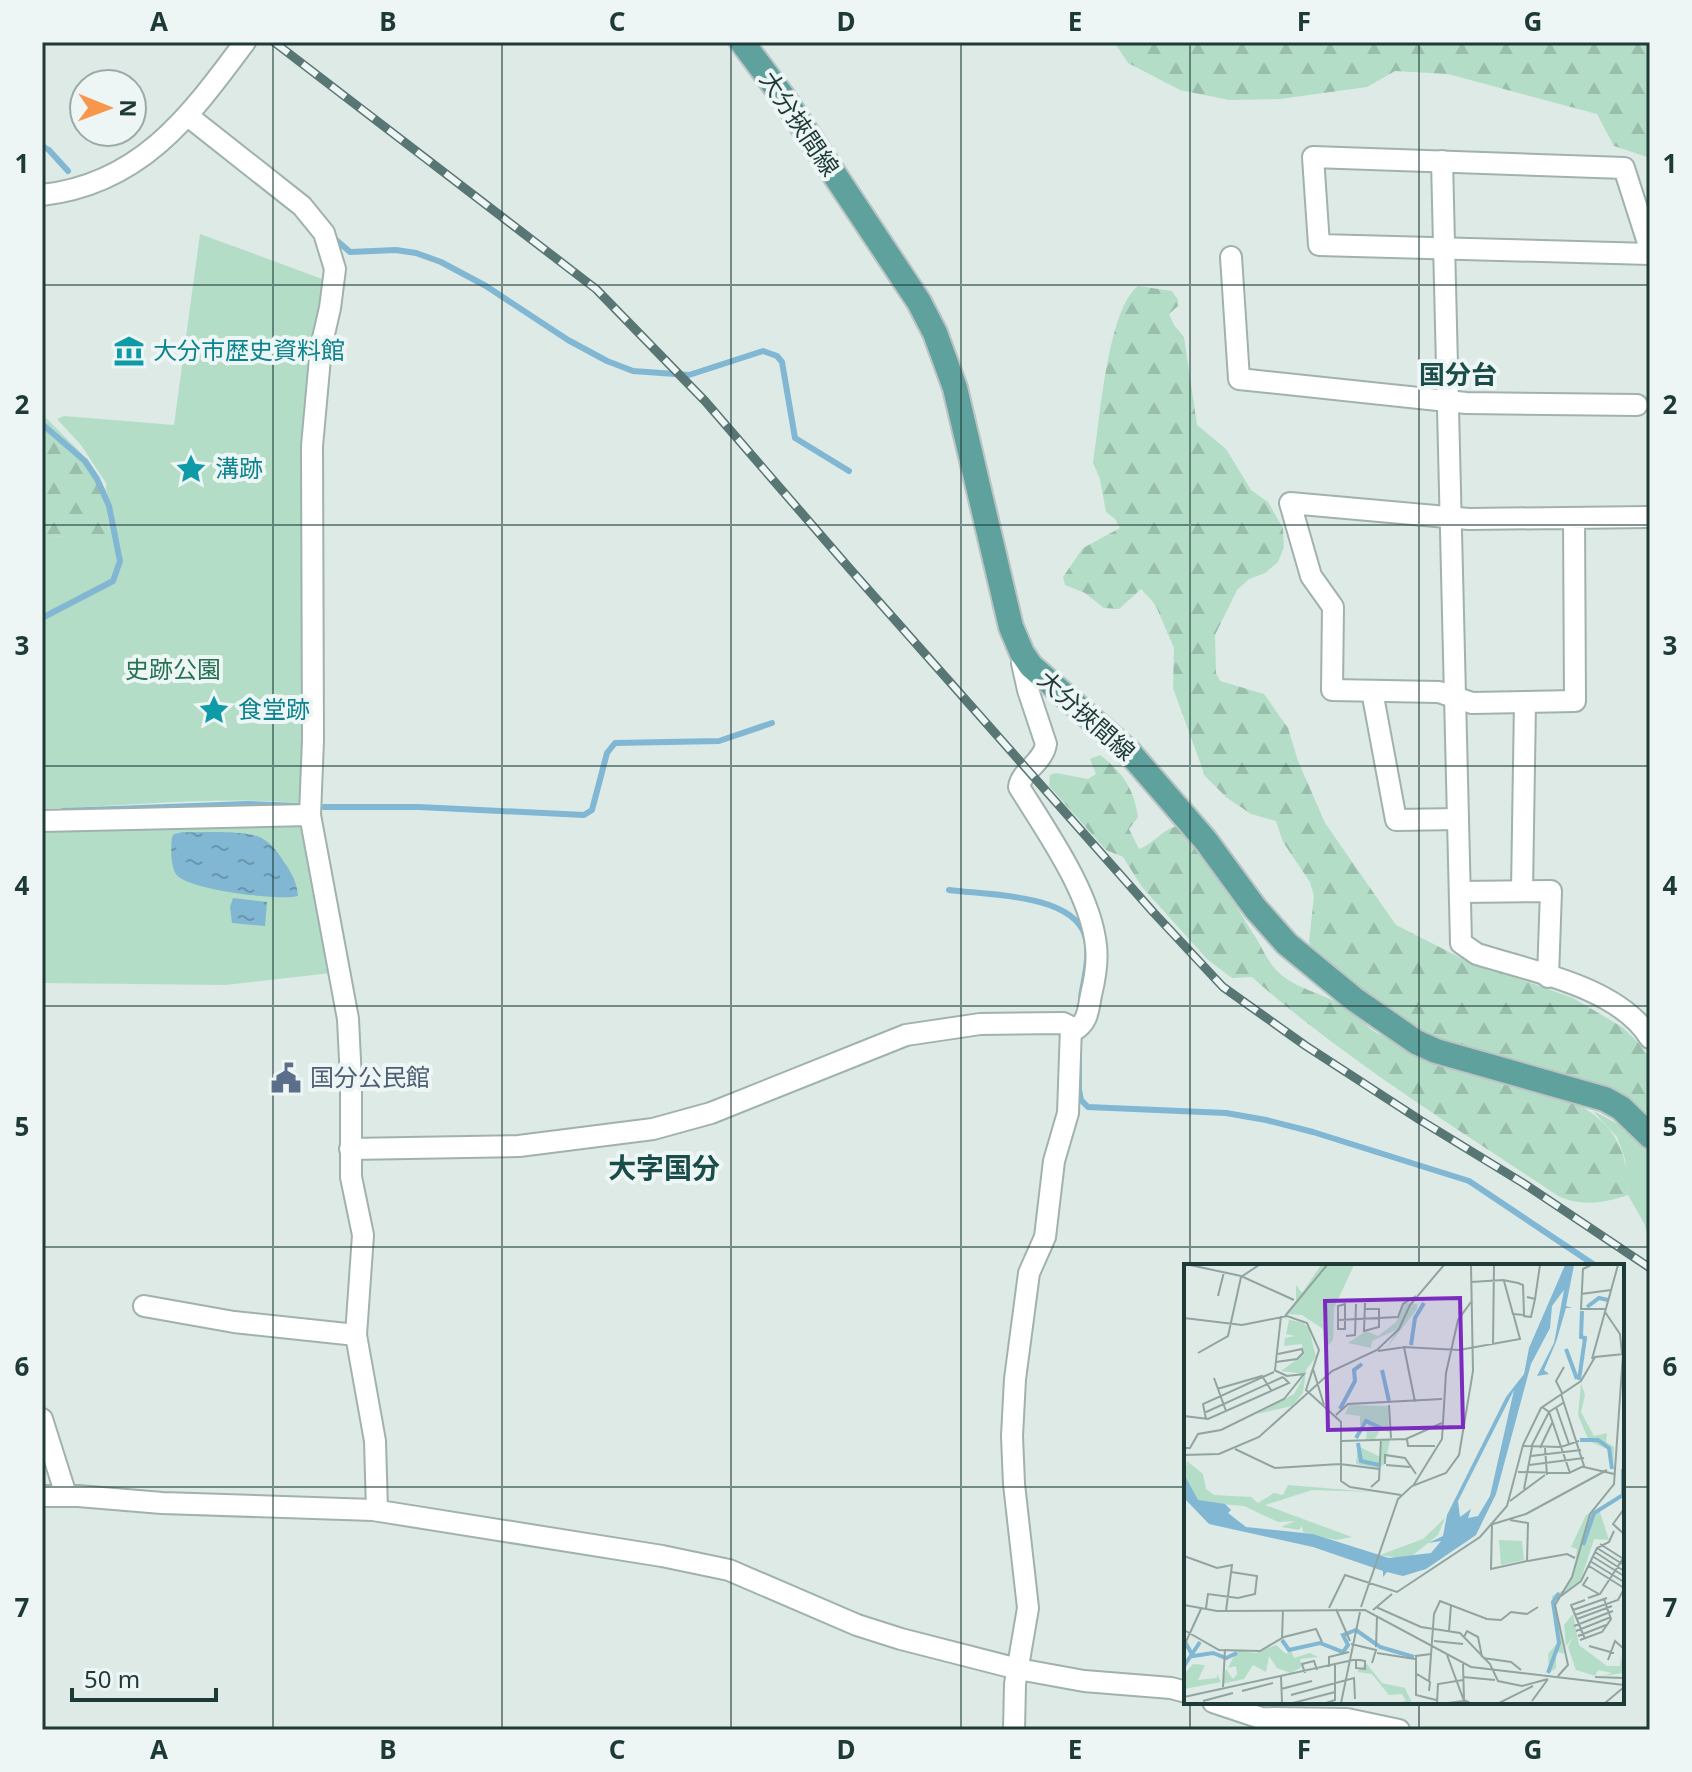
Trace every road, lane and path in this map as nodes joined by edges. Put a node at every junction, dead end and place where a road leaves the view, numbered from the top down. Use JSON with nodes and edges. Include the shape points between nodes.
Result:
{"nodes":[{"id":1,"x":245,"y":42,"type":"edge"},
{"id":2,"x":742,"y":42,"type":"edge"},
{"id":3,"x":188,"y":116,"type":"junction"},
{"id":4,"x":1442,"y":161,"type":"junction"},
{"id":5,"x":42,"y":195,"type":"edge"},
{"id":6,"x":1444,"y":248,"type":"junction"},
{"id":7,"x":1650,"y":252,"type":"edge"},
{"id":8,"x":1231,"y":257,"type":"dead end"},
{"id":9,"x":1448,"y":401,"type":"junction"},
{"id":10,"x":1637,"y":405,"type":"dead end"},
{"id":11,"x":1451,"y":517,"type":"junction"},
{"id":12,"x":1648,"y":517,"type":"dead end"},
{"id":13,"x":1574,"y":518,"type":"junction"},
{"id":14,"x":1026,"y":659,"type":"junction"},
{"id":15,"x":1372,"y":691,"type":"junction"},
{"id":16,"x":1455,"y":698,"type":"junction"},
{"id":17,"x":1525,"y":702,"type":"junction"},
{"id":18,"x":310,"y":815,"type":"junction"},
{"id":19,"x":1458,"y":819,"type":"junction"},
{"id":20,"x":42,"y":821,"type":"edge"},
{"id":21,"x":1522,"y":891,"type":"junction"},
{"id":22,"x":1460,"y":892,"type":"junction"},
{"id":23,"x":1548,"y":977,"type":"junction"},
{"id":24,"x":1073,"y":1031,"type":"junction"},
{"id":25,"x":1650,"y":1038,"type":"edge"},
{"id":26,"x":1650,"y":1136,"type":"edge"},
{"id":27,"x":350,"y":1149,"type":"junction"},
{"id":28,"x":144,"y":1306,"type":"dead end"},
{"id":29,"x":356,"y":1335,"type":"junction"},
{"id":30,"x":42,"y":1419,"type":"edge"},
{"id":31,"x":66,"y":1495,"type":"junction"},
{"id":32,"x":42,"y":1496,"type":"edge"},
{"id":33,"x":377,"y":1510,"type":"junction"},
{"id":34,"x":1018,"y":1669,"type":"junction"},
{"id":35,"x":1184,"y":1691,"type":"edge"},
{"id":36,"x":1219,"y":1704,"type":"edge"},
{"id":37,"x":1014,"y":1730,"type":"edge"},
{"id":38,"x":1399,"y":1730,"type":"edge"}],
"edges":[{"from":1,"to":3,"type":"street"},
{"from":2,"to":14,"type":"main road","name":"大分挾間線","via":[[914,294],[935,333],[955,388],[1011,627]]},
{"from":3,"to":5,"type":"street","via":[[153,150],[113,174]]},
{"from":3,"to":18,"type":"street","via":[[302,206],[324,233],[333,256],[312,446]]},
{"from":4,"to":6,"type":"street"},
{"from":4,"to":6,"type":"street","via":[[1313,157],[1319,245]]},
{"from":4,"to":7,"type":"street","via":[[1624,168]]},
{"from":6,"to":7,"type":"street"},
{"from":6,"to":9,"type":"street"},
{"from":8,"to":9,"type":"street","via":[[1239,379]]},
{"from":9,"to":10,"type":"street"},
{"from":9,"to":11,"type":"street"},
{"from":11,"to":13,"type":"street"},
{"from":11,"to":15,"type":"street","via":[[1290,503],[1311,576],[1333,607],[1332,690]]},
{"from":11,"to":16,"type":"street"},
{"from":12,"to":13,"type":"street"},
{"from":13,"to":17,"type":"street","via":[[1575,701]]},
{"from":14,"to":24,"type":"street","via":[[1025,681],[1046,744],[1044,755],[1019,787],[1069,870],[1097,948],[1085,1021]]},
{"from":14,"to":26,"type":"main road","name":"大分挾間線","via":[[1129,752],[1274,931],[1304,960],[1416,1042],[1605,1099]]},
{"from":15,"to":16,"type":"street","via":[[1439,692]]},
{"from":15,"to":19,"type":"street","via":[[1396,820]]},
{"from":16,"to":17,"type":"street","via":[[1472,703]]},
{"from":16,"to":19,"type":"street"},
{"from":17,"to":21,"type":"street"},
{"from":18,"to":20,"type":"street"},
{"from":18,"to":27,"type":"street","via":[[348,1019]]},
{"from":19,"to":22,"type":"street"},
{"from":21,"to":22,"type":"street"},
{"from":21,"to":23,"type":"street","via":[[1551,891]]},
{"from":22,"to":23,"type":"street","via":[[1461,943],[1477,954]]},
{"from":23,"to":25,"type":"street","via":[[1627,1011]]},
{"from":24,"to":27,"type":"street","via":[[1063,1023],[1002,1023],[918,1032],[711,1113],[653,1129],[510,1147]]},
{"from":24,"to":34,"type":"street","via":[[1068,1113],[1054,1161],[1045,1237],[1029,1273],[1015,1379],[1014,1484],[1028,1608]]},
{"from":27,"to":29,"type":"street","via":[[363,1235]]},
{"from":28,"to":29,"type":"street"},
{"from":29,"to":33,"type":"street","via":[[375,1441]]},
{"from":30,"to":31,"type":"street"},
{"from":31,"to":32,"type":"street"},
{"from":31,"to":33,"type":"street"},
{"from":33,"to":34,"type":"street","via":[[715,1566],[857,1625]]},
{"from":34,"to":35,"type":"street"},
{"from":34,"to":37,"type":"street"},
{"from":36,"to":38,"type":"street","via":[[1261,1718],[1347,1719]]}]}
